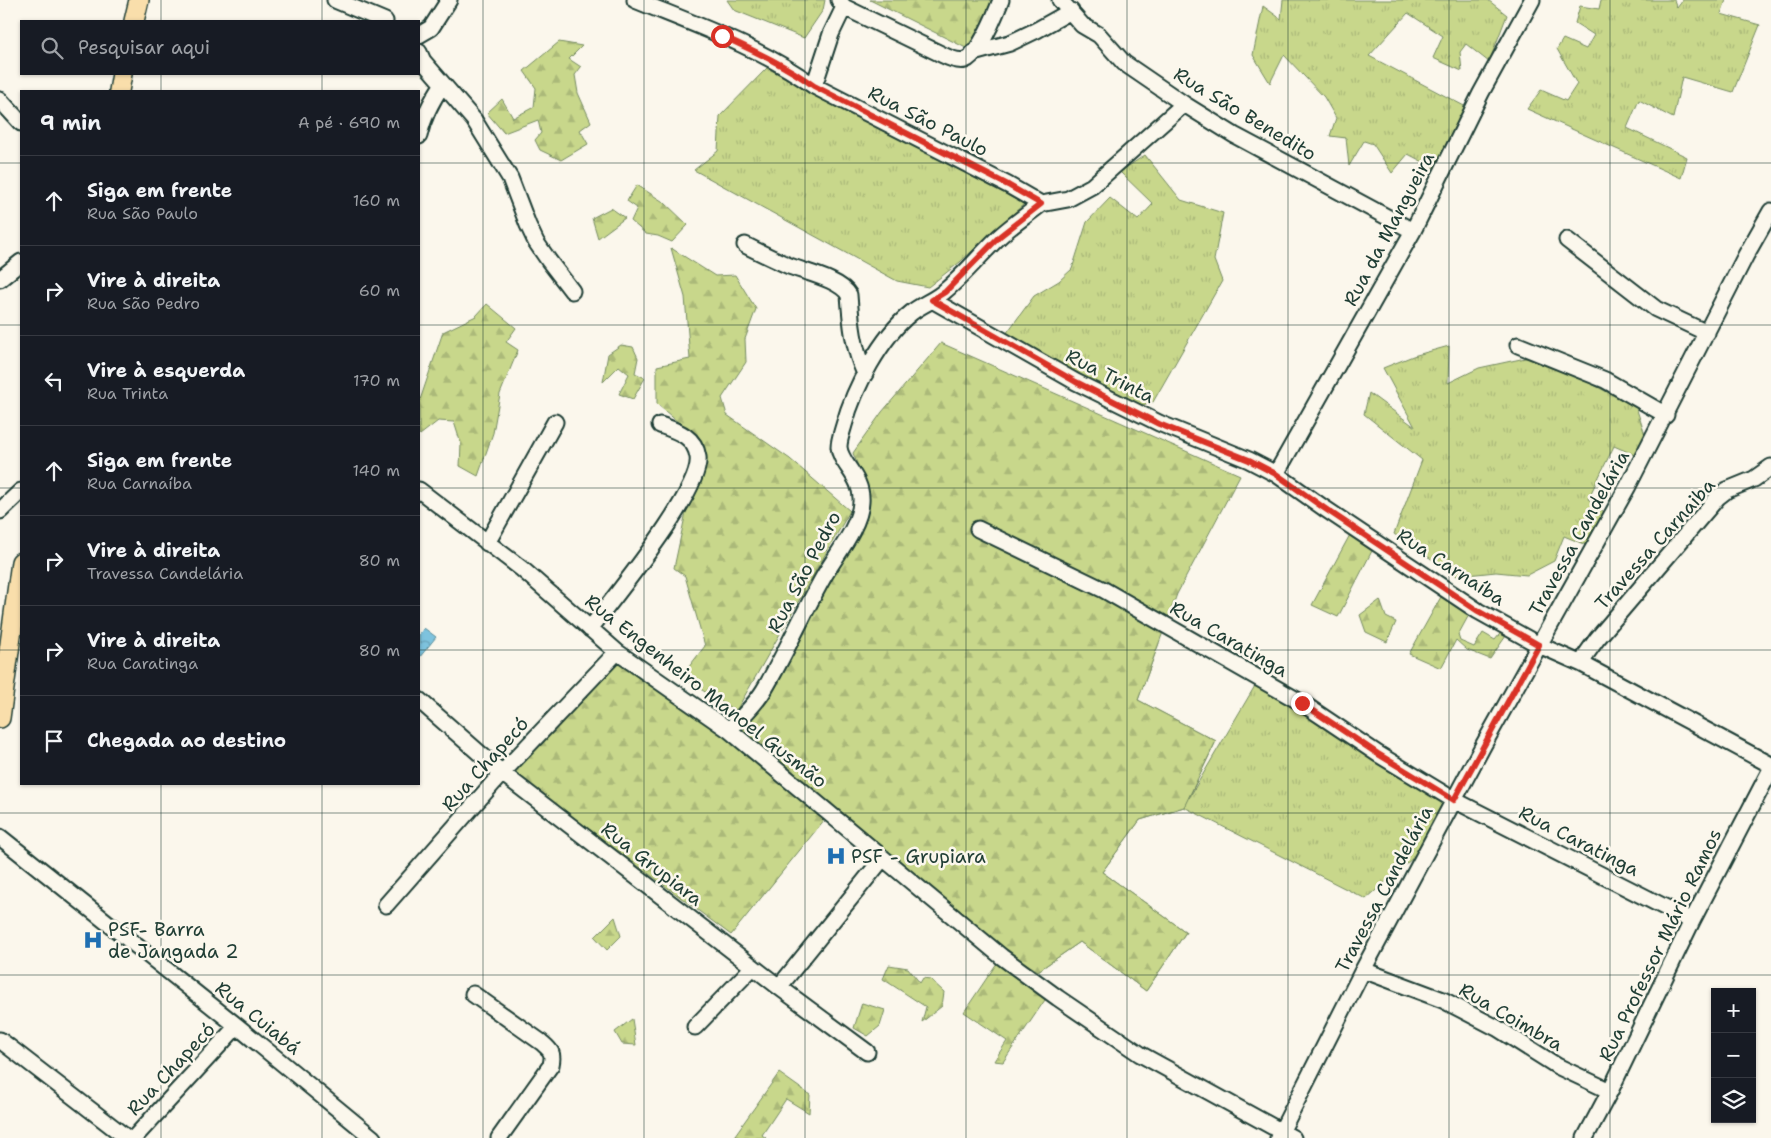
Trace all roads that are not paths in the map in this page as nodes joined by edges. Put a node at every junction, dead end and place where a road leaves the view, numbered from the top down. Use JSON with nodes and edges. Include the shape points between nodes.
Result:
{"nodes":[{"id":1,"x":139,"y":0,"type":"edge"},
{"id":2,"x":335,"y":0,"type":"edge"},
{"id":3,"x":449,"y":0,"type":"edge"},
{"id":4,"x":635,"y":0,"type":"edge"},
{"id":5,"x":1001,"y":0,"type":"edge"},
{"id":6,"x":1532,"y":0,"type":"edge"},
{"id":7,"x":842,"y":4,"type":"edge"},
{"id":8,"x":1069,"y":4,"type":"edge"},
{"id":9,"x":134,"y":20,"type":"edge"},
{"id":10,"x":383,"y":20,"type":"edge"},
{"id":11,"x":420,"y":34,"type":"edge"},
{"id":12,"x":420,"y":54,"type":"edge"},
{"id":13,"x":973,"y":54,"type":"junction"},
{"id":14,"x":122,"y":75,"type":"edge"},
{"id":15,"x":443,"y":84,"type":"junction"},
{"id":16,"x":814,"y":86,"type":"junction"},
{"id":17,"x":119,"y":90,"type":"edge"},
{"id":18,"x":0,"y":100,"type":"edge"},
{"id":19,"x":1184,"y":104,"type":"junction"},
{"id":20,"x":20,"y":122,"type":"edge"},
{"id":21,"x":420,"y":132,"type":"edge"},
{"id":22,"x":1041,"y":204,"type":"junction"},
{"id":23,"x":1771,"y":211,"type":"edge"},
{"id":24,"x":1413,"y":231,"type":"junction"},
{"id":25,"x":1568,"y":240,"type":"dead end"},
{"id":26,"x":745,"y":245,"type":"dead end"},
{"id":27,"x":20,"y":263,"type":"edge"},
{"id":28,"x":0,"y":279,"type":"edge"},
{"id":29,"x":572,"y":291,"type":"dead end"},
{"id":30,"x":932,"y":300,"type":"junction"},
{"id":31,"x":1707,"y":333,"type":"junction"},
{"id":32,"x":1518,"y":345,"type":"dead end"},
{"id":33,"x":865,"y":374,"type":"junction"},
{"id":34,"x":1666,"y":415,"type":"junction"},
{"id":35,"x":555,"y":422,"type":"dead end"},
{"id":36,"x":660,"y":425,"type":"dead end"},
{"id":37,"x":1771,"y":467,"type":"edge"},
{"id":38,"x":1276,"y":474,"type":"junction"},
{"id":39,"x":420,"y":491,"type":"edge"},
{"id":40,"x":20,"y":492,"type":"edge"},
{"id":41,"x":0,"y":512,"type":"edge"},
{"id":42,"x":978,"y":529,"type":"dead end"},
{"id":43,"x":487,"y":543,"type":"junction"},
{"id":44,"x":20,"y":569,"type":"edge"},
{"id":45,"x":590,"y":629,"type":"junction"},
{"id":46,"x":1539,"y":645,"type":"junction"},
{"id":47,"x":617,"y":652,"type":"junction"},
{"id":48,"x":1582,"y":664,"type":"junction"},
{"id":49,"x":420,"y":701,"type":"edge"},
{"id":50,"x":0,"y":718,"type":"edge"},
{"id":51,"x":729,"y":730,"type":"junction"},
{"id":52,"x":1771,"y":765,"type":"edge"},
{"id":53,"x":1771,"y":769,"type":"edge"},
{"id":54,"x":502,"y":773,"type":"junction"},
{"id":55,"x":1454,"y":800,"type":"junction"},
{"id":56,"x":0,"y":837,"type":"edge"},
{"id":57,"x":883,"y":858,"type":"junction"},
{"id":58,"x":386,"y":905,"type":"dead end"},
{"id":59,"x":1692,"y":921,"type":"junction"},
{"id":60,"x":754,"y":967,"type":"junction"},
{"id":61,"x":1363,"y":970,"type":"junction"},
{"id":62,"x":780,"y":987,"type":"junction"},
{"id":63,"x":473,"y":994,"type":"dead end"},
{"id":64,"x":237,"y":1026,"type":"junction"},
{"id":65,"x":695,"y":1027,"type":"dead end"},
{"id":66,"x":0,"y":1040,"type":"edge"},
{"id":67,"x":867,"y":1052,"type":"dead end"},
{"id":68,"x":1610,"y":1092,"type":"junction"},
{"id":69,"x":1284,"y":1136,"type":"edge"},
{"id":70,"x":127,"y":1138,"type":"edge"},
{"id":71,"x":134,"y":1138,"type":"edge"},
{"id":72,"x":373,"y":1138,"type":"edge"},
{"id":73,"x":499,"y":1138,"type":"edge"},
{"id":74,"x":1585,"y":1138,"type":"edge"}],
"edges":[{"from":1,"to":9,"type":"main road"},
{"from":2,"to":10,"type":"street"},
{"from":3,"to":11,"type":"street","via":[[431,28]]},
{"from":4,"to":16,"type":"street","name":"Rua São Paulo","via":[[752,50]]},
{"from":5,"to":13,"type":"street"},
{"from":6,"to":24,"type":"street","name":"Rua da Mangueira","via":[[1481,93]]},
{"from":7,"to":13,"type":"street","via":[[943,56],[966,60]]},
{"from":7,"to":16,"type":"street"},
{"from":8,"to":13,"type":"street","via":[[1038,30]]},
{"from":8,"to":19,"type":"street","name":"Rua São Benedito","via":[[1082,24],[1099,35],[1124,63]]},
{"from":12,"to":15,"type":"street"},
{"from":14,"to":17,"type":"main road"},
{"from":15,"to":21,"type":"street","via":[[425,114]]},
{"from":15,"to":29,"type":"street","via":[[474,120],[510,178],[536,242]]},
{"from":16,"to":22,"type":"street","name":"Rua São Paulo"},
{"from":18,"to":20,"type":"street"},
{"from":19,"to":22,"type":"street","via":[[1092,186],[1068,199]]},
{"from":19,"to":24,"type":"street","name":"Rua São Benedito","via":[[1234,135]]},
{"from":22,"to":30,"type":"street","name":"Rua São Pedro","via":[[1000,236],[945,292]]},
{"from":23,"to":31,"type":"street","name":"Travessa Candelária"},
{"from":24,"to":38,"type":"street","name":"Rua da Mangueira"},
{"from":25,"to":31,"type":"street","via":[[1656,309]]},
{"from":26,"to":33,"type":"street","via":[[847,291],[854,346]]},
{"from":27,"to":28,"type":"street"},
{"from":30,"to":33,"type":"street","name":"Rua São Pedro","via":[[910,314],[881,346]]},
{"from":30,"to":38,"type":"street","name":"Rua Trinta","via":[[1076,382],[1159,424]]},
{"from":31,"to":34,"type":"street","name":"Travessa Candelária"},
{"from":32,"to":34,"type":"street","via":[[1605,380]]},
{"from":33,"to":51,"type":"street","name":"Rua São Pedro","via":[[844,424],[839,448],[858,481],[861,493],[859,513],[764,691]]},
{"from":34,"to":46,"type":"street","name":"Travessa Candelária"},
{"from":35,"to":43,"type":"street"},
{"from":36,"to":45,"type":"street","via":[[688,437],[696,447],[698,466],[695,478],[666,527]]},
{"from":37,"to":48,"type":"street","name":"Travessa Carnaiba","via":[[1718,498],[1597,639]]},
{"from":38,"to":46,"type":"street","name":"Rua Carnaíba","via":[[1478,611]]},
{"from":39,"to":43,"type":"street","name":"Rua Engenheiro Manoel Gusmão"},
{"from":40,"to":41,"type":"street"},
{"from":42,"to":55,"type":"street","name":"Rua Caratinga","via":[[1104,590],[1302,703]]},
{"from":43,"to":45,"type":"street","name":"Rua Engenheiro Manoel Gusmão"},
{"from":44,"to":50,"type":"main road"},
{"from":45,"to":47,"type":"street","name":"Rua Engenheiro Manoel Gusmão"},
{"from":46,"to":48,"type":"street","name":"Rua Carnaíba"},
{"from":46,"to":55,"type":"street","name":"Travessa Candelária"},
{"from":47,"to":51,"type":"street","name":"Rua Engenheiro Manoel Gusmão"},
{"from":47,"to":54,"type":"street","name":"Rua Chapecó"},
{"from":48,"to":52,"type":"street","name":"Rua Carnaíba"},
{"from":49,"to":54,"type":"street","name":"Rua Grupiara"},
{"from":51,"to":57,"type":"street","name":"Rua Engenheiro Manoel Gusmão"},
{"from":53,"to":59,"type":"street","name":"Rua Professor Mário Ramos"},
{"from":54,"to":58,"type":"street","name":"Rua Chapecó"},
{"from":54,"to":60,"type":"street","name":"Rua Grupiara"},
{"from":55,"to":59,"type":"street","name":"Rua Caratinga"},
{"from":55,"to":61,"type":"street","name":"Travessa Candelária"},
{"from":56,"to":64,"type":"street","name":"Rua Cuiabá"},
{"from":57,"to":62,"type":"street"},
{"from":57,"to":69,"type":"street","name":"Rua Engenheiro Manoel Gusmão","via":[[1002,957],[1058,998],[1140,1054]]},
{"from":59,"to":68,"type":"street","name":"Rua Professor Mário Ramos"},
{"from":60,"to":62,"type":"street","name":"Rua Grupiara"},
{"from":60,"to":65,"type":"street"},
{"from":61,"to":68,"type":"street","name":"Rua Coimbra","via":[[1443,1000],[1497,1028],[1556,1066]]},
{"from":61,"to":69,"type":"street","name":"Travessa Candelária"},
{"from":62,"to":67,"type":"street","name":"Rua Grupiara"},
{"from":63,"to":73,"type":"street","via":[[541,1042],[553,1056],[551,1065]]},
{"from":64,"to":71,"type":"street","name":"Rua Chapecó"},
{"from":64,"to":72,"type":"street","name":"Rua Cuiabá"},
{"from":66,"to":70,"type":"street"},
{"from":68,"to":74,"type":"street","name":"Rua Professor Mário Ramos"}]}
